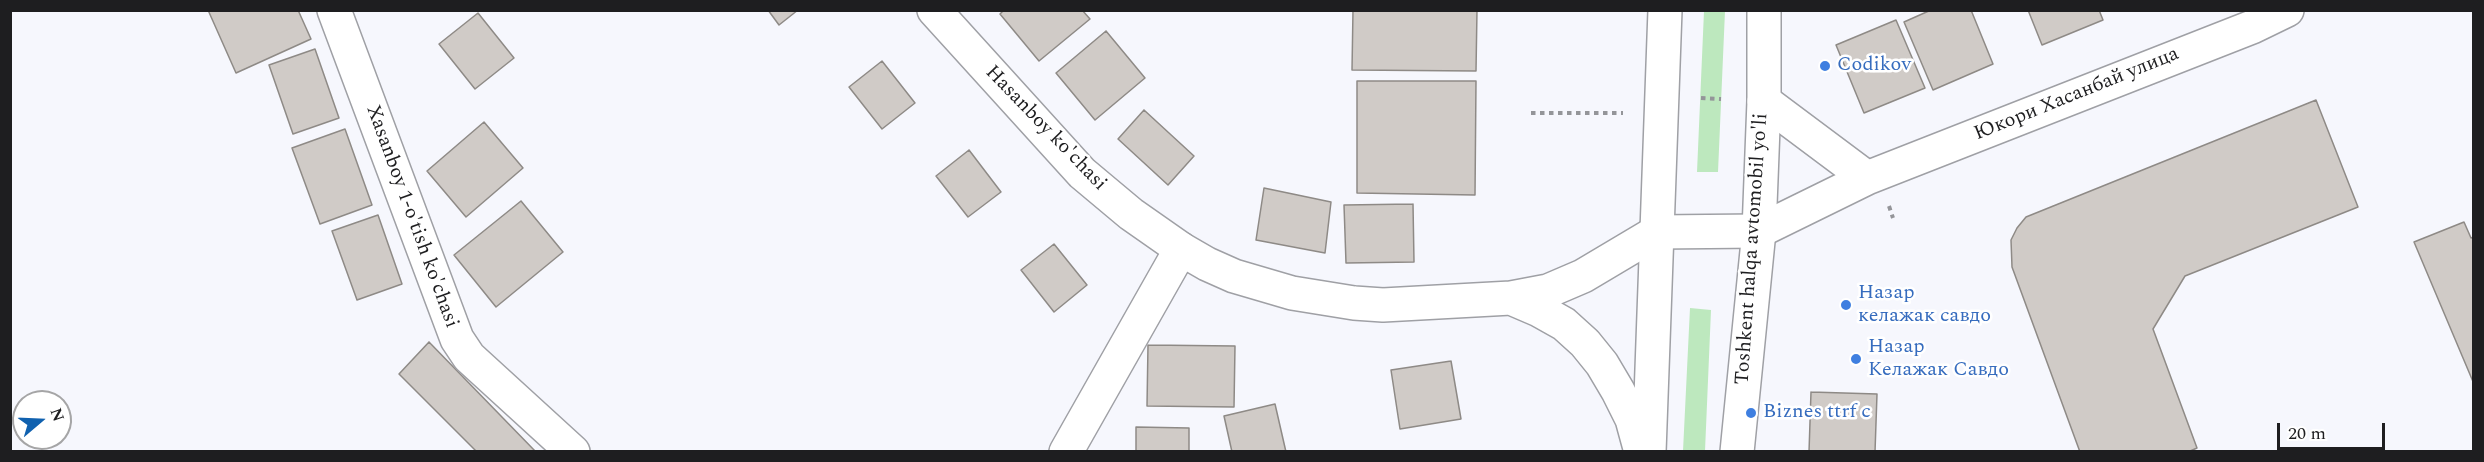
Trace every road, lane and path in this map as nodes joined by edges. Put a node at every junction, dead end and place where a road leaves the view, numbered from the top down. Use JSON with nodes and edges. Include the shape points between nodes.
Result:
{"nodes":[{"id":1,"x":334,"y":10,"type":"edge"},
{"id":2,"x":934,"y":10,"type":"edge"},
{"id":3,"x":1665,"y":10,"type":"edge"},
{"id":4,"x":1764,"y":10,"type":"edge"},
{"id":5,"x":2287,"y":10,"type":"edge"},
{"id":6,"x":1701,"y":98,"type":"dead end"},
{"id":7,"x":1721,"y":99,"type":"dead end"},
{"id":8,"x":1764,"y":101,"type":"junction"},
{"id":9,"x":1531,"y":112,"type":"dead end"},
{"id":10,"x":1623,"y":113,"type":"dead end"},
{"id":11,"x":1867,"y":178,"type":"junction"},
{"id":12,"x":1889,"y":205,"type":"dead end"},
{"id":13,"x":1893,"y":218,"type":"dead end"},
{"id":14,"x":1759,"y":231,"type":"junction"},
{"id":15,"x":1657,"y":232,"type":"junction"},
{"id":16,"x":1181,"y":249,"type":"junction"},
{"id":17,"x":1511,"y":298,"type":"junction"},
{"id":18,"x":573,"y":452,"type":"edge"},
{"id":19,"x":1066,"y":452,"type":"edge"},
{"id":20,"x":1641,"y":452,"type":"edge"},
{"id":21,"x":1649,"y":452,"type":"edge"},
{"id":22,"x":1737,"y":452,"type":"edge"}],
"edges":[{"from":1,"to":18,"type":"main road","name":"Xasanboy 1-o'tish ko'chasi","via":[[457,339],[469,357]]},
{"from":2,"to":16,"type":"main road","name":"Hasanboy ko'chasi","via":[[1082,173]]},
{"from":3,"to":15,"type":"main road"},
{"from":4,"to":8,"type":"main road","name":"Toshkent halqa avtomobil yo'li"},
{"from":5,"to":11,"type":"main road","name":"Юкори Хасанбай улица"},
{"from":6,"to":7,"type":"path"},
{"from":8,"to":11,"type":"main road"},
{"from":8,"to":14,"type":"main road","name":"Toshkent halqa avtomobil yo'li"},
{"from":9,"to":10,"type":"path"},
{"from":11,"to":14,"type":"main road","name":"Юкори Хасанбай улица"},
{"from":12,"to":13,"type":"path"},
{"from":14,"to":15,"type":"main road"},
{"from":14,"to":22,"type":"main road","name":"Toshkent halqa avtomobil yo'li"},
{"from":15,"to":17,"type":"main road","name":"Hasanboy ko'chasi","via":[[1583,276],[1548,291]]},
{"from":15,"to":21,"type":"main road"},
{"from":16,"to":17,"type":"main road","name":"Hasanboy ko'chasi","via":[[1234,276],[1322,299],[1412,305]]},
{"from":16,"to":19,"type":"main road"},
{"from":17,"to":20,"type":"main road","name":"Hasanboy ko'chasi","via":[[1564,324],[1602,364],[1632,419]]}]}
